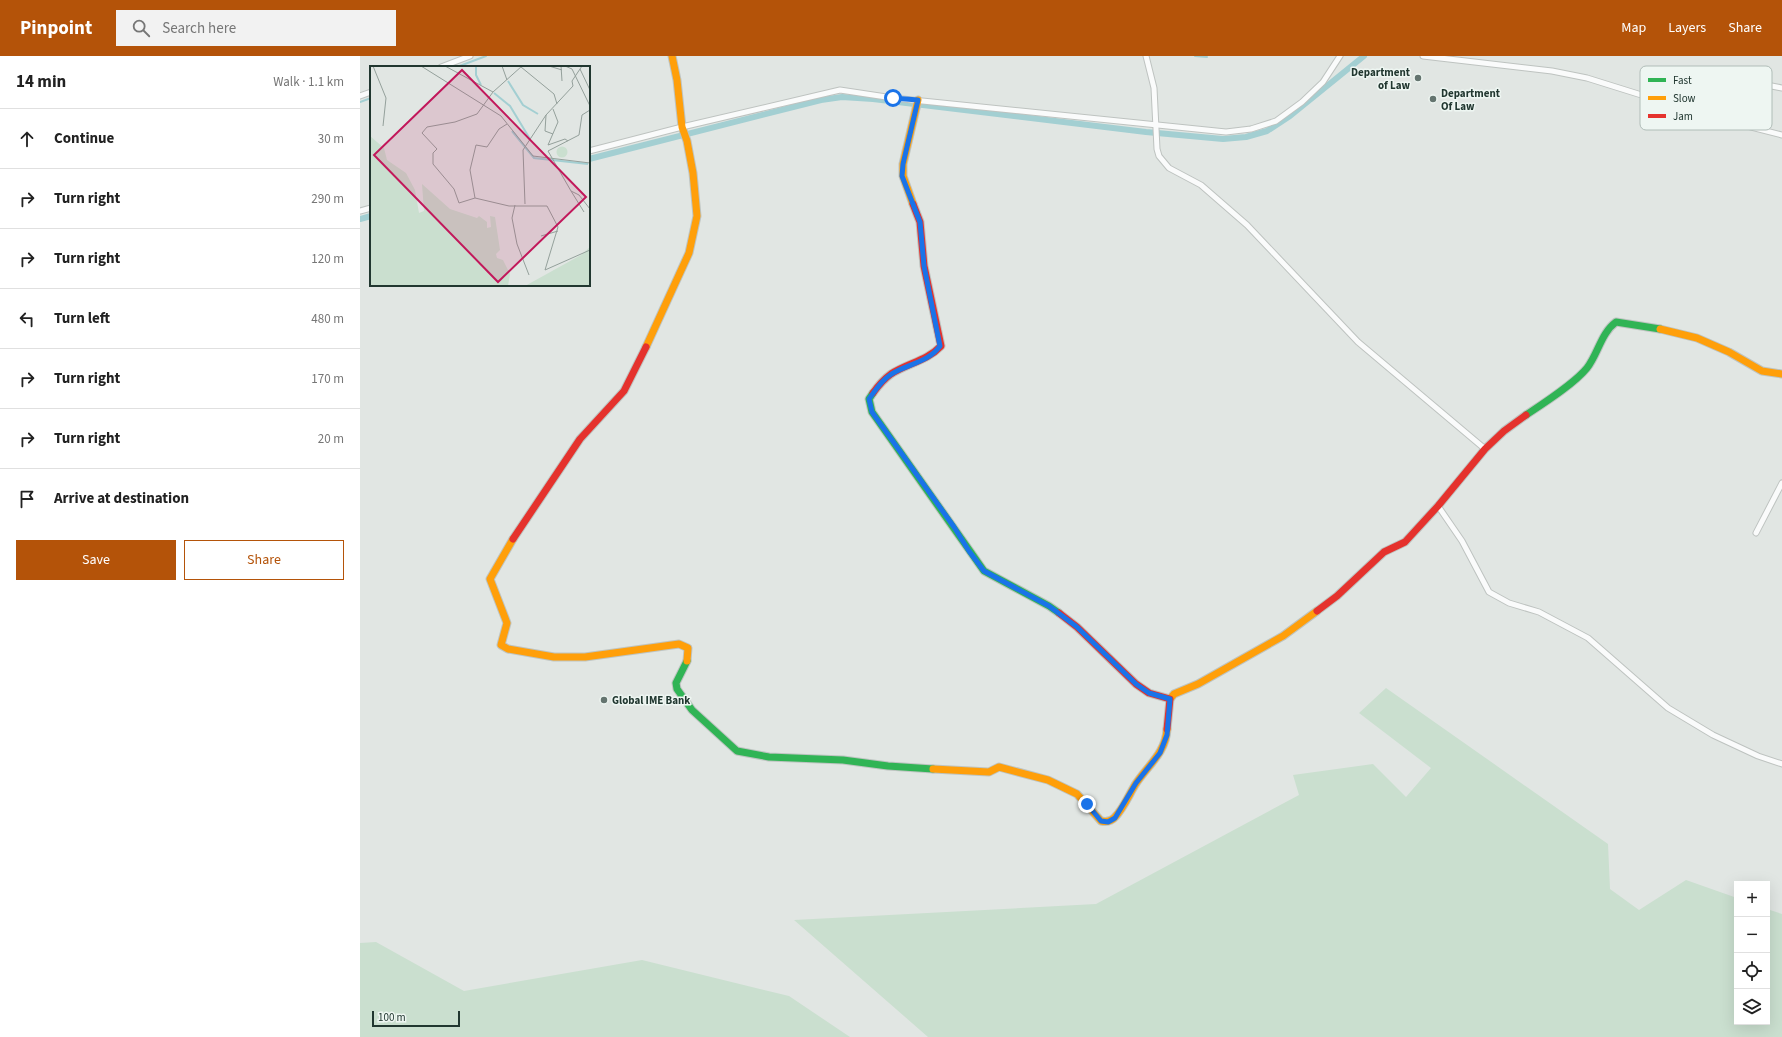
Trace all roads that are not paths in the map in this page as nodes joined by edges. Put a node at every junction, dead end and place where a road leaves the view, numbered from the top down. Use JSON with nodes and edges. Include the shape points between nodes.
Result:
{"nodes":[{"id":1,"x":470,"y":56,"type":"edge"},
{"id":2,"x":672,"y":56,"type":"edge"},
{"id":3,"x":1146,"y":56,"type":"edge"},
{"id":4,"x":1340,"y":56,"type":"edge"},
{"id":5,"x":1423,"y":56,"type":"edge"},
{"id":6,"x":444,"y":66,"type":"edge"},
{"id":7,"x":1772,"y":86,"type":"edge"},
{"id":8,"x":1782,"y":88,"type":"edge"},
{"id":9,"x":370,"y":92,"type":"edge"},
{"id":10,"x":1640,"y":94,"type":"edge"},
{"id":11,"x":360,"y":96,"type":"edge"},
{"id":12,"x":918,"y":101,"type":"junction"},
{"id":13,"x":1156,"y":127,"type":"junction"},
{"id":14,"x":682,"y":128,"type":"junction"},
{"id":15,"x":1762,"y":130,"type":"edge"},
{"id":16,"x":1782,"y":135,"type":"edge"},
{"id":17,"x":590,"y":151,"type":"edge"},
{"id":18,"x":370,"y":208,"type":"edge"},
{"id":19,"x":360,"y":211,"type":"edge"},
{"id":20,"x":1782,"y":374,"type":"edge"},
{"id":21,"x":1485,"y":449,"type":"junction"},
{"id":22,"x":1782,"y":483,"type":"edge"},
{"id":23,"x":1438,"y":506,"type":"junction"},
{"id":24,"x":1756,"y":533,"type":"dead end"},
{"id":25,"x":1170,"y":699,"type":"junction"},
{"id":26,"x":1782,"y":764,"type":"edge"}],
"edges":[{"from":1,"to":6,"type":"street"},
{"from":2,"to":14,"type":"street"},
{"from":3,"to":13,"type":"street","via":[[1154,88]]},
{"from":4,"to":13,"type":"street","via":[[1323,82],[1276,121],[1251,129],[1226,132]]},
{"from":5,"to":10,"type":"street","via":[[1552,71],[1588,78]]},
{"from":7,"to":8,"type":"street"},
{"from":9,"to":11,"type":"street"},
{"from":12,"to":13,"type":"street"},
{"from":12,"to":14,"type":"street","via":[[840,90]]},
{"from":12,"to":25,"type":"street","via":[[902,176],[920,222],[924,266],[940,346],[934,354],[896,371],[880,383],[869,399],[872,412],[984,571],[1049,606],[1077,627],[1136,684],[1149,693]]},
{"from":13,"to":21,"type":"street","via":[[1160,156],[1169,168],[1201,185],[1247,225],[1358,342]]},
{"from":14,"to":17,"type":"street"},
{"from":14,"to":25,"type":"street","via":[[693,174],[697,216],[689,253],[624,391],[580,439],[502,554],[490,579],[507,623],[501,645],[508,649],[562,657],[585,657],[679,644],[688,648],[690,654],[685,669],[676,683],[677,689],[692,710],[737,751],[769,757],[843,760],[938,770],[989,772],[999,767],[1048,780],[1077,794],[1101,821],[1108,822],[1115,818],[1136,783],[1160,753],[1167,735]]},
{"from":15,"to":16,"type":"street"},
{"from":18,"to":19,"type":"street"},
{"from":20,"to":21,"type":"street","via":[[1762,371],[1729,352],[1697,338],[1616,322],[1609,327],[1587,368],[1563,389],[1504,431]]},
{"from":21,"to":23,"type":"street"},
{"from":22,"to":24,"type":"street"},
{"from":23,"to":25,"type":"street","via":[[1405,542],[1384,552],[1337,596],[1283,636],[1198,684],[1174,694]]},
{"from":23,"to":26,"type":"street","via":[[1462,541],[1490,592],[1509,603],[1539,612],[1588,638],[1668,708],[1713,735]]}]}
